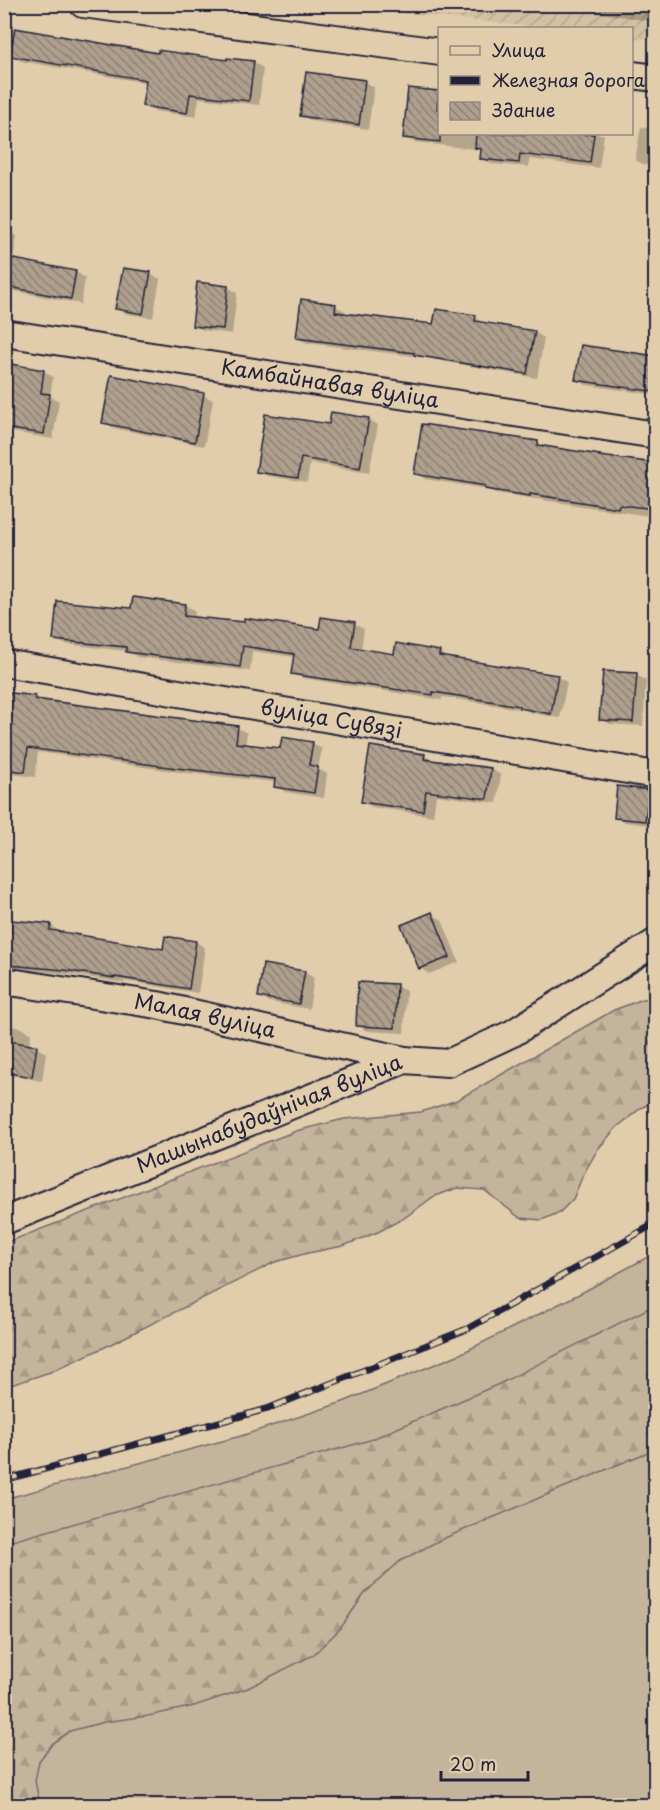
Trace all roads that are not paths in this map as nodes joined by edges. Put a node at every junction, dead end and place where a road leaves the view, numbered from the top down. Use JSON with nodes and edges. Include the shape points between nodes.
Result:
{"nodes":[{"id":1,"x":82,"y":4,"type":"edge"},
{"id":2,"x":212,"y":13,"type":"edge"},
{"id":3,"x":438,"y":52,"type":"edge"},
{"id":4,"x":633,"y":75,"type":"edge"},
{"id":5,"x":656,"y":78,"type":"edge"},
{"id":6,"x":4,"y":333,"type":"edge"},
{"id":7,"x":656,"y":435,"type":"edge"},
{"id":8,"x":4,"y":663,"type":"edge"},
{"id":9,"x":656,"y":775,"type":"edge"},
{"id":10,"x":656,"y":942,"type":"edge"},
{"id":11,"x":4,"y":981,"type":"edge"},
{"id":12,"x":404,"y":1060,"type":"junction"},
{"id":13,"x":4,"y":1221,"type":"edge"}],
"edges":[{"from":1,"to":2,"type":"street"},
{"from":2,"to":3,"type":"street"},
{"from":4,"to":5,"type":"street"},
{"from":6,"to":7,"type":"street","name":"Камбайнавая вуліца"},
{"from":8,"to":9,"type":"street","name":"вуліца Сувязі"},
{"from":10,"to":12,"type":"street","name":"Машынабудаўнічая вуліца","via":[[513,1033],[448,1063]]},
{"from":11,"to":12,"type":"street","name":"Малая вуліца","via":[[157,1005]]},
{"from":12,"to":13,"type":"street","name":"Машынабудаўнічая вуліца"}]}
